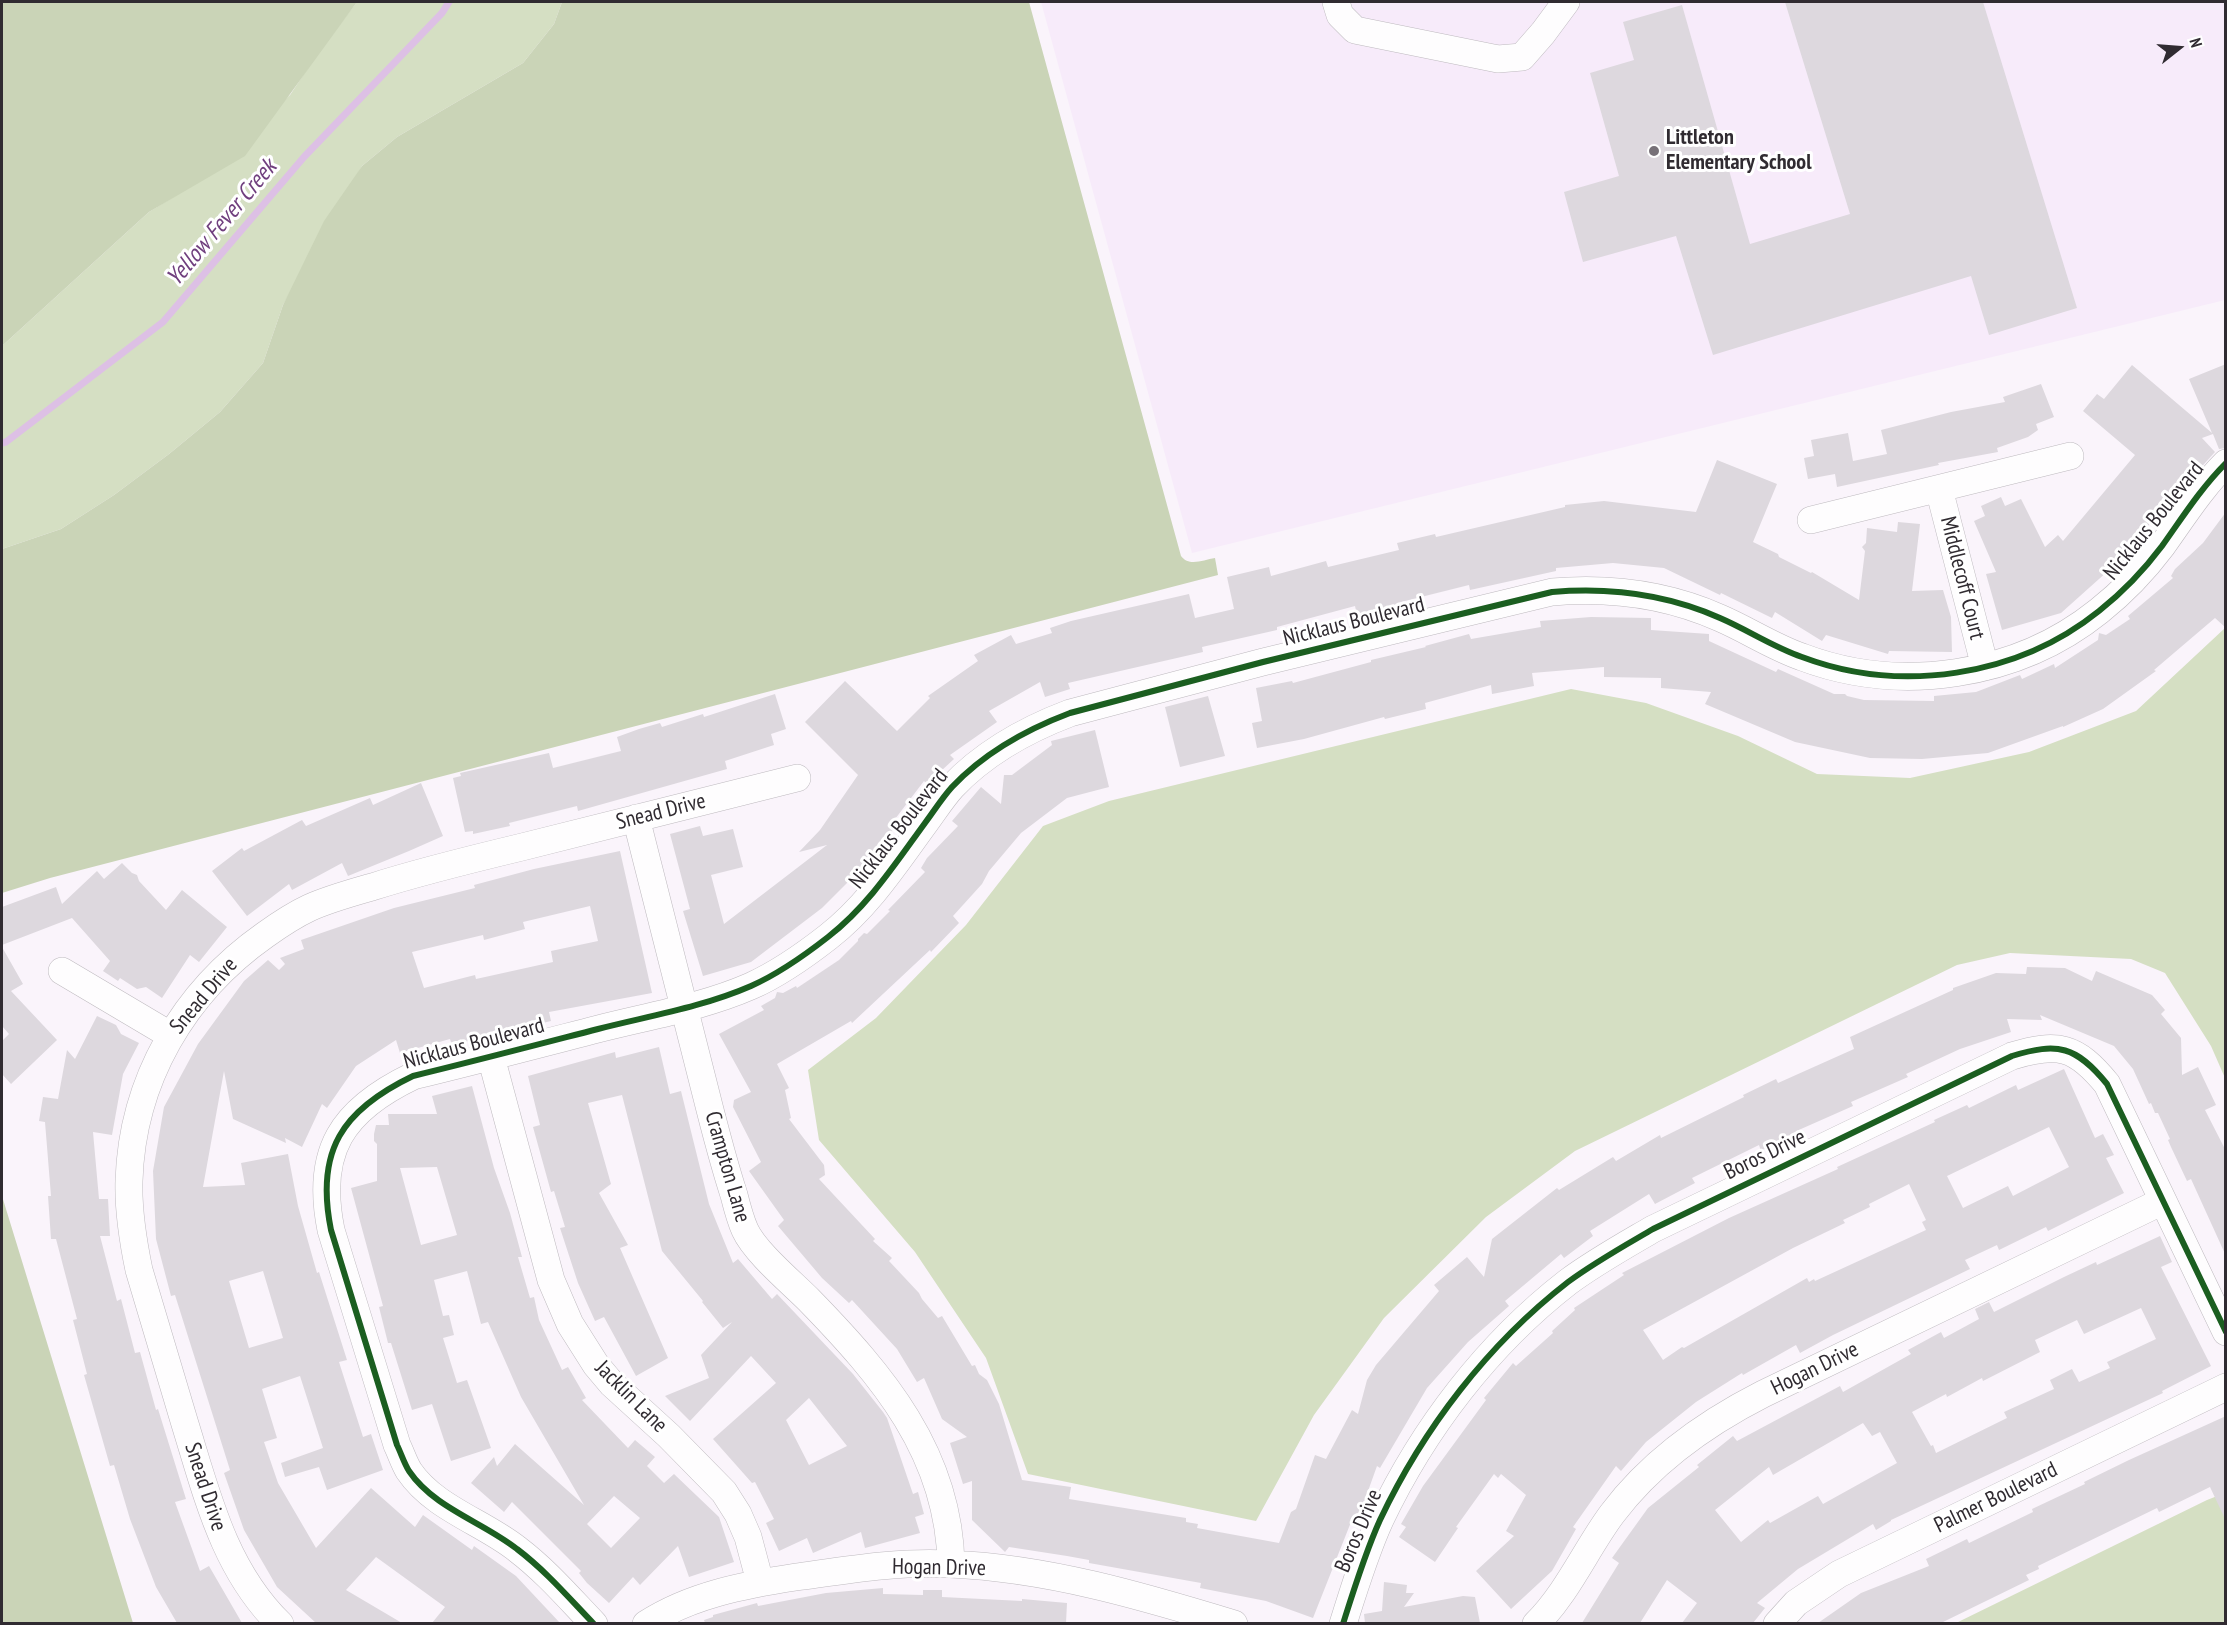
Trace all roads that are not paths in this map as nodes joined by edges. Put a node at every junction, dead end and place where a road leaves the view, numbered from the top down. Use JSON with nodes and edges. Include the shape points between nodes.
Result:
{"nodes":[{"id":1,"x":1336,"y":2,"type":"edge"},
{"id":2,"x":1566,"y":2,"type":"edge"},
{"id":3,"x":2070,"y":456,"type":"dead end"},
{"id":4,"x":2226,"y":463,"type":"edge"},
{"id":5,"x":1940,"y":489,"type":"junction"},
{"id":6,"x":1812,"y":520,"type":"dead end"},
{"id":7,"x":1985,"y":667,"type":"junction"},
{"id":8,"x":797,"y":778,"type":"dead end"},
{"id":9,"x":636,"y":818,"type":"junction"},
{"id":10,"x":62,"y":971,"type":"dead end"},
{"id":11,"x":684,"y":1007,"type":"junction"},
{"id":12,"x":170,"y":1035,"type":"junction"},
{"id":13,"x":491,"y":1057,"type":"junction"},
{"id":14,"x":2163,"y":1201,"type":"junction"},
{"id":15,"x":2226,"y":1332,"type":"edge"},
{"id":16,"x":2226,"y":1387,"type":"edge"},
{"id":17,"x":951,"y":1564,"type":"junction"},
{"id":18,"x":760,"y":1582,"type":"junction"},
{"id":19,"x":280,"y":1623,"type":"edge"},
{"id":20,"x":594,"y":1623,"type":"edge"},
{"id":21,"x":646,"y":1623,"type":"edge"},
{"id":22,"x":1234,"y":1623,"type":"edge"},
{"id":23,"x":1343,"y":1623,"type":"edge"},
{"id":24,"x":1536,"y":1623,"type":"edge"},
{"id":25,"x":1777,"y":1623,"type":"edge"}],
"edges":[{"from":1,"to":2,"type":"street","via":[[1340,15],[1355,30],[1498,59],[1522,57]]},
{"from":3,"to":5,"type":"street","name":"Middlecoff Court"},
{"from":4,"to":7,"type":"street","name":"Nicklaus Boulevard","via":[[2141,571],[2113,600],[2043,646]]},
{"from":5,"to":6,"type":"street","name":"Middlecoff Court"},
{"from":5,"to":7,"type":"street","name":"Middlecoff Court"},
{"from":7,"to":11,"type":"street","name":"Nicklaus Boulevard","via":[[1910,677],[1855,672],[1804,658],[1694,607],[1645,594],[1603,589],[1552,592],[1263,662],[1070,713],[1016,736],[991,752],[950,789],[868,899],[826,939],[753,985]]},
{"from":8,"to":9,"type":"street","name":"Snead Drive"},
{"from":9,"to":11,"type":"street","name":"Crampton Lane"},
{"from":9,"to":12,"type":"street","name":"Snead Drive","via":[[407,876],[309,908],[285,921],[221,970]]},
{"from":10,"to":12,"type":"street"},
{"from":11,"to":13,"type":"street","name":"Nicklaus Boulevard"},
{"from":11,"to":17,"type":"street","name":"Crampton Lane","via":[[725,1169],[745,1231],[853,1345],[903,1410],[938,1485],[951,1535]]},
{"from":12,"to":19,"type":"street","name":"Snead Drive","via":[[141,1107],[131,1156],[133,1239],[215,1522],[240,1573]]},
{"from":13,"to":18,"type":"street","name":"Jacklin Lane","via":[[551,1280],[570,1324],[612,1384],[724,1492],[748,1537]]},
{"from":13,"to":20,"type":"street","name":"Nicklaus Boulevard","via":[[413,1076],[386,1089],[363,1107],[344,1128],[331,1153],[326,1205],[394,1434],[409,1470],[434,1497],[495,1533],[530,1560]]},
{"from":14,"to":15,"type":"street","name":"Boros Drive"},
{"from":14,"to":23,"type":"street","name":"Boros Drive","via":[[2107,1084],[2090,1063],[2065,1049],[2038,1048],[2012,1056],[1653,1228],[1599,1261],[1540,1305],[1497,1347],[1450,1404],[1412,1460],[1379,1522]]},
{"from":14,"to":24,"type":"street","name":"Hogan Drive","via":[[1720,1418],[1648,1474],[1613,1513],[1564,1589]]},
{"from":16,"to":25,"type":"street","name":"Palmer Boulevard","via":[[1839,1574],[1796,1603]]},
{"from":17,"to":18,"type":"street","name":"Hogan Drive","via":[[838,1571]]},
{"from":17,"to":22,"type":"street","name":"Hogan Drive","via":[[1069,1579]]},
{"from":18,"to":21,"type":"street","name":"Hogan Drive","via":[[678,1606]]}]}
